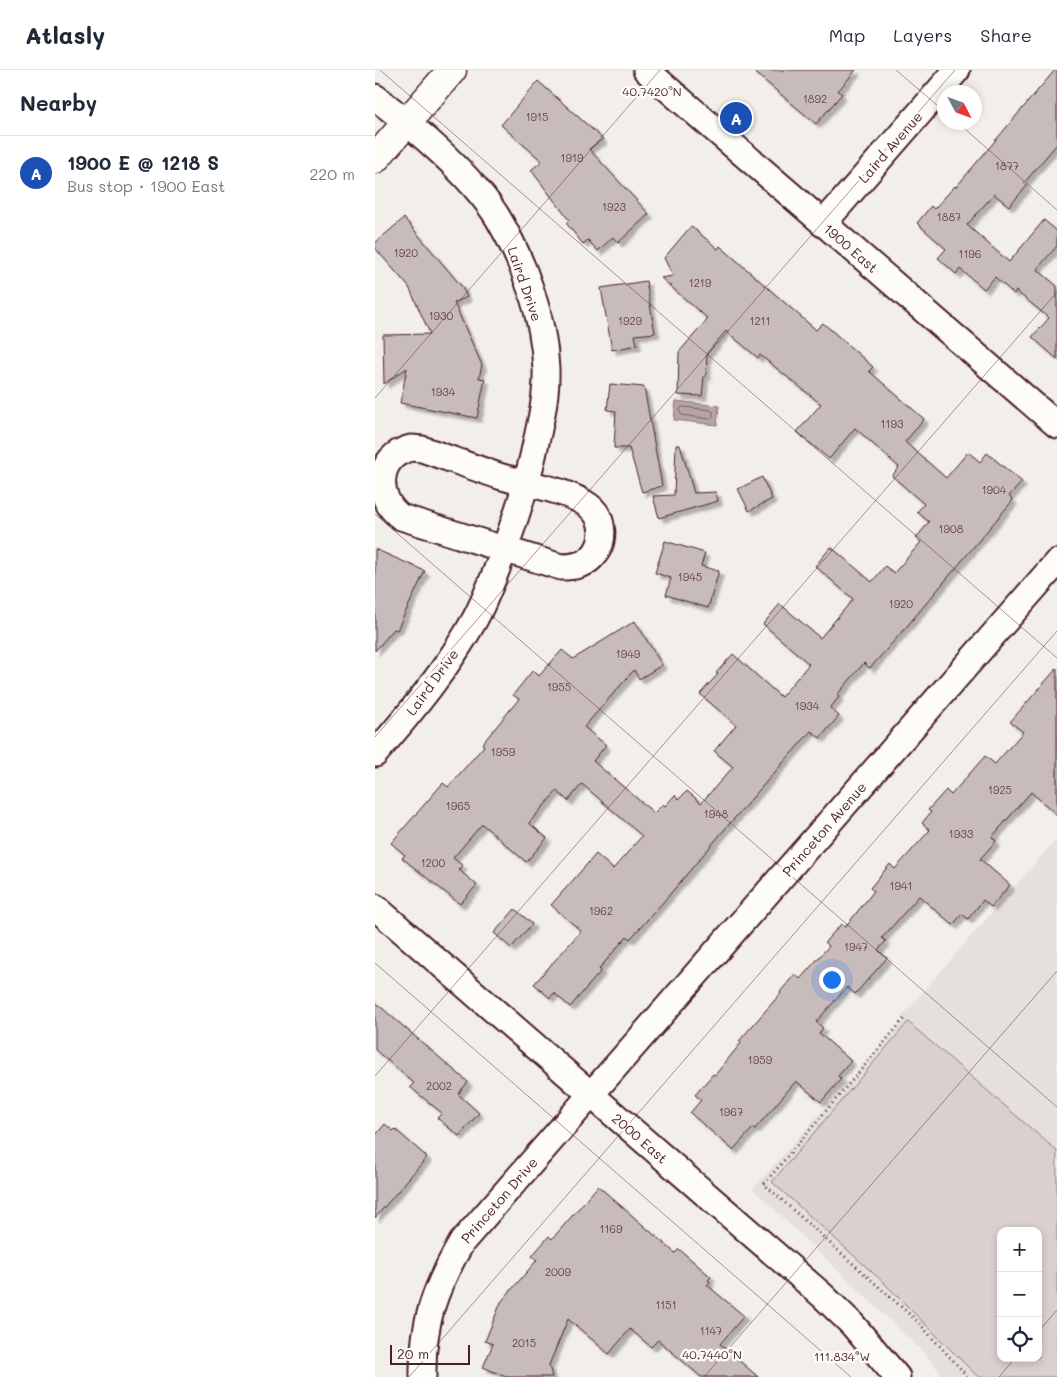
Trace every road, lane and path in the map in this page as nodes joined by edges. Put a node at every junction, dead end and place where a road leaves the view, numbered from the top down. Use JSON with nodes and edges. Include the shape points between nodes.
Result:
{"nodes":[{"id":1,"x":452,"y":70,"type":"edge"},
{"id":2,"x":646,"y":70,"type":"edge"},
{"id":3,"x":957,"y":70,"type":"edge"},
{"id":4,"x":375,"y":97,"type":"edge"},
{"id":5,"x":407,"y":122,"type":"junction"},
{"id":6,"x":375,"y":159,"type":"edge"},
{"id":7,"x":823,"y":224,"type":"junction"},
{"id":8,"x":1057,"y":425,"type":"edge"},
{"id":9,"x":526,"y":484,"type":"junction"},
{"id":10,"x":504,"y":549,"type":"junction"},
{"id":11,"x":1057,"y":562,"type":"edge"},
{"id":12,"x":375,"y":754,"type":"edge"},
{"id":13,"x":375,"y":907,"type":"edge"},
{"id":14,"x":904,"y":1019,"type":"dead end"},
{"id":15,"x":591,"y":1095,"type":"junction"},
{"id":16,"x":423,"y":1377,"type":"edge"},
{"id":17,"x":897,"y":1377,"type":"edge"},
{"id":18,"x":968,"y":1377,"type":"edge"}],
"edges":[{"from":1,"to":5,"type":"street"},
{"from":2,"to":7,"type":"street","name":"1900 East"},
{"from":3,"to":7,"type":"street","name":"Laird Avenue"},
{"from":4,"to":5,"type":"street","name":"Laird Drive"},
{"from":5,"to":6,"type":"street"},
{"from":5,"to":9,"type":"street","name":"Laird Drive","via":[[461,172],[496,215],[522,266],[541,330],[546,370],[541,419]]},
{"from":7,"to":8,"type":"street","name":"1900 East"},
{"from":9,"to":10,"type":"street","name":"Laird Drive"},
{"from":9,"to":10,"type":"street","via":[[560,493],[591,507],[601,524],[600,544],[589,560],[570,567]]},
{"from":9,"to":10,"type":"street","via":[[411,448],[390,456],[378,475],[379,496],[392,512]]},
{"from":10,"to":12,"type":"street","name":"Laird Drive","via":[[475,618],[454,652],[417,706]]},
{"from":11,"to":15,"type":"street","name":"Princeton Avenue"},
{"from":13,"to":15,"type":"street","name":"2000 East"},
{"from":14,"to":18,"type":"path","via":[[765,1184],[917,1321]]},
{"from":15,"to":16,"type":"street","name":"Princeton Drive","via":[[462,1242],[434,1298],[426,1327]]},
{"from":15,"to":17,"type":"street","name":"2000 East","via":[[823,1296],[852,1324]]}]}
